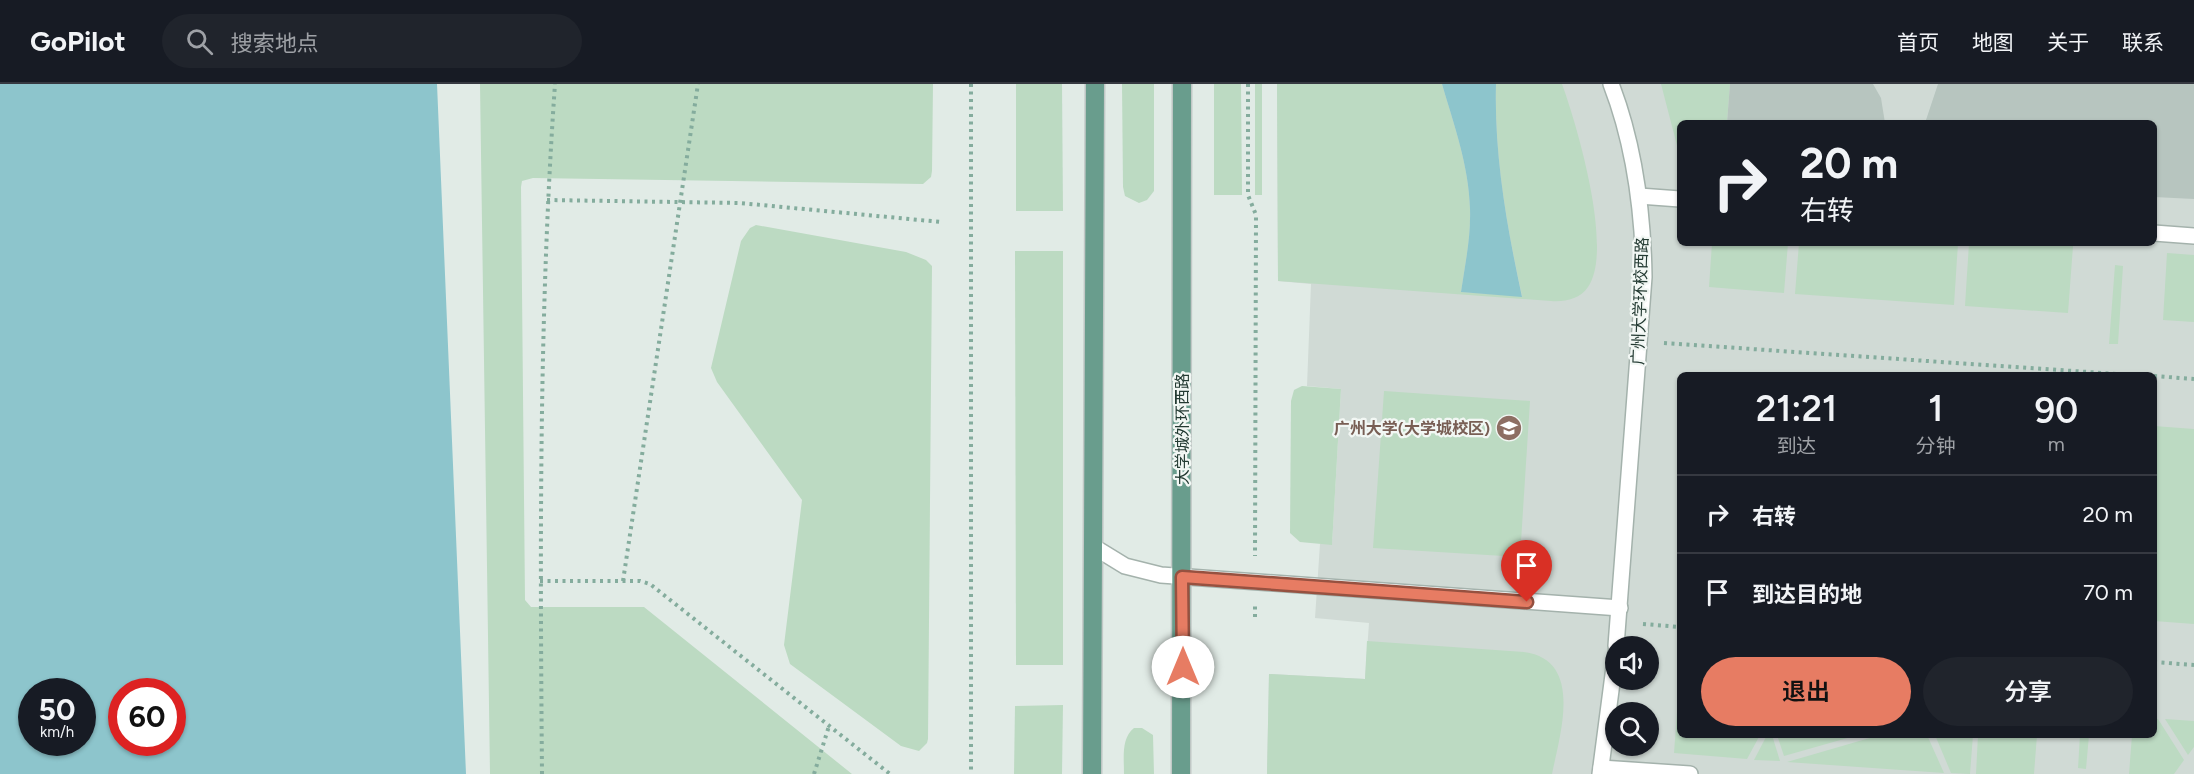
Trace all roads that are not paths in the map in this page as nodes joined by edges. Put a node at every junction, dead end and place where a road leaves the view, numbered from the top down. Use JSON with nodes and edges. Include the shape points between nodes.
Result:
{"nodes":[{"id":1,"x":1095,"y":84,"type":"edge"},
{"id":2,"x":1182,"y":84,"type":"edge"},
{"id":3,"x":1611,"y":84,"type":"edge"},
{"id":4,"x":1639,"y":196,"type":"junction"},
{"id":5,"x":1677,"y":199,"type":"edge"},
{"id":6,"x":2157,"y":233,"type":"edge"},
{"id":7,"x":2194,"y":236,"type":"edge"},
{"id":8,"x":1094,"y":547,"type":"junction"},
{"id":9,"x":1182,"y":577,"type":"junction"},
{"id":10,"x":1619,"y":615,"type":"junction"},
{"id":11,"x":1617,"y":636,"type":"edge"},
{"id":12,"x":1611,"y":690,"type":"edge"},
{"id":13,"x":1601,"y":771,"type":"edge"},
{"id":14,"x":1092,"y":774,"type":"edge"},
{"id":15,"x":1181,"y":774,"type":"edge"},
{"id":16,"x":1690,"y":774,"type":"edge"}],
"edges":[{"from":1,"to":8,"type":"main road"},
{"from":2,"to":9,"type":"main road","name":"大学城外环西路"},
{"from":3,"to":4,"type":"lane","name":"广州大学环校西路","via":[[1632,154]]},
{"from":4,"to":5,"type":"lane"},
{"from":4,"to":10,"type":"lane","name":"广州大学环校西路","via":[[1644,277]]},
{"from":6,"to":7,"type":"lane"},
{"from":8,"to":9,"type":"lane","via":[[1125,566]]},
{"from":8,"to":14,"type":"main road"},
{"from":9,"to":10,"type":"lane"},
{"from":9,"to":15,"type":"main road","name":"大学城外环西路"},
{"from":10,"to":11,"type":"lane","name":"广州大学环校西路"},
{"from":12,"to":13,"type":"lane"},
{"from":13,"to":16,"type":"lane"}]}
